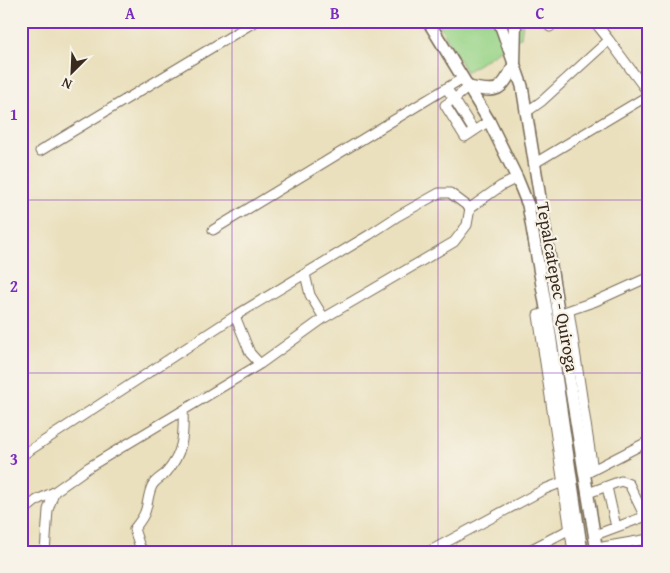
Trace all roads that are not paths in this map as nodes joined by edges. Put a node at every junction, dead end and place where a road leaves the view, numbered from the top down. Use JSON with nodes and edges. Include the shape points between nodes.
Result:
{"nodes":[{"id":1,"x":256,"y":21,"type":"edge"},
{"id":2,"x":428,"y":21,"type":"edge"},
{"id":3,"x":499,"y":21,"type":"edge"},
{"id":4,"x":515,"y":21,"type":"edge"},
{"id":5,"x":594,"y":21,"type":"edge"},
{"id":6,"x":609,"y":40,"type":"junction"},
{"id":7,"x":514,"y":65,"type":"junction"},
{"id":8,"x":466,"y":82,"type":"junction"},
{"id":9,"x":446,"y":88,"type":"junction"},
{"id":10,"x":437,"y":93,"type":"junction"},
{"id":11,"x":649,"y":95,"type":"edge"},
{"id":12,"x":454,"y":100,"type":"junction"},
{"id":13,"x":445,"y":105,"type":"junction"},
{"id":14,"x":462,"y":113,"type":"junction"},
{"id":15,"x":525,"y":114,"type":"junction"},
{"id":16,"x":453,"y":118,"type":"junction"},
{"id":17,"x":489,"y":121,"type":"junction"},
{"id":18,"x":474,"y":131,"type":"junction"},
{"id":19,"x":40,"y":151,"type":"dead end"},
{"id":20,"x":535,"y":163,"type":"junction"},
{"id":21,"x":517,"y":178,"type":"junction"},
{"id":22,"x":541,"y":203,"type":"junction"},
{"id":23,"x":528,"y":206,"type":"junction"},
{"id":24,"x":470,"y":208,"type":"junction"},
{"id":25,"x":213,"y":230,"type":"dead end"},
{"id":26,"x":305,"y":274,"type":"junction"},
{"id":27,"x":649,"y":277,"type":"edge"},
{"id":28,"x":564,"y":312,"type":"junction"},
{"id":29,"x":547,"y":314,"type":"junction"},
{"id":30,"x":235,"y":316,"type":"junction"},
{"id":31,"x":324,"y":318,"type":"junction"},
{"id":32,"x":260,"y":364,"type":"junction"},
{"id":33,"x":183,"y":410,"type":"junction"},
{"id":34,"x":649,"y":441,"type":"edge"},
{"id":35,"x":21,"y":456,"type":"edge"},
{"id":36,"x":589,"y":472,"type":"junction"},
{"id":37,"x":563,"y":482,"type":"junction"},
{"id":38,"x":607,"y":487,"type":"junction"},
{"id":39,"x":54,"y":492,"type":"junction"},
{"id":40,"x":588,"y":493,"type":"junction"},
{"id":41,"x":21,"y":513,"type":"edge"},
{"id":42,"x":647,"y":516,"type":"edge"},
{"id":43,"x":573,"y":527,"type":"junction"},
{"id":44,"x":616,"y":527,"type":"junction"},
{"id":45,"x":595,"y":535,"type":"junction"},
{"id":46,"x":649,"y":539,"type":"edge"},
{"id":47,"x":601,"y":550,"type":"edge"},
{"id":48,"x":527,"y":551,"type":"edge"},
{"id":49,"x":45,"y":552,"type":"edge"},
{"id":50,"x":145,"y":552,"type":"edge"},
{"id":51,"x":428,"y":552,"type":"edge"},
{"id":52,"x":573,"y":552,"type":"edge"},
{"id":53,"x":582,"y":552,"type":"edge"}],
"edges":[{"from":1,"to":19,"type":"street"},
{"from":2,"to":8,"type":"main road","name":"Tepalcatepec - Quiroga"},
{"from":3,"to":7,"type":"main road"},
{"from":4,"to":7,"type":"highway"},
{"from":5,"to":6,"type":"street"},
{"from":6,"to":11,"type":"street"},
{"from":6,"to":15,"type":"street"},
{"from":7,"to":8,"type":"main road","via":[[505,84],[496,89],[487,91]]},
{"from":7,"to":15,"type":"main road","via":[[522,86]]},
{"from":8,"to":9,"type":"street"},
{"from":8,"to":12,"type":"street"},
{"from":8,"to":17,"type":"main road","name":"Tepalcatepec - Quiroga"},
{"from":9,"to":10,"type":"street"},
{"from":9,"to":12,"type":"street"},
{"from":10,"to":13,"type":"street"},
{"from":10,"to":25,"type":"street"},
{"from":11,"to":20,"type":"street"},
{"from":12,"to":13,"type":"street"},
{"from":12,"to":14,"type":"street"},
{"from":13,"to":16,"type":"street"},
{"from":14,"to":16,"type":"street"},
{"from":14,"to":18,"type":"street"},
{"from":15,"to":20,"type":"main road"},
{"from":16,"to":18,"type":"street","via":[[465,137]]},
{"from":17,"to":18,"type":"street"},
{"from":17,"to":21,"type":"main road","name":"Tepalcatepec - Quiroga"},
{"from":20,"to":22,"type":"main road"},
{"from":21,"to":23,"type":"main road","name":"Tepalcatepec - Quiroga"},
{"from":21,"to":24,"type":"street"},
{"from":22,"to":23,"type":"main road"},
{"from":22,"to":28,"type":"main road"},
{"from":23,"to":29,"type":"main road","name":"Tepalcatepec - Quiroga"},
{"from":24,"to":26,"type":"street","via":[[450,193],[439,193]]},
{"from":24,"to":31,"type":"street","via":[[467,225],[454,242]]},
{"from":26,"to":30,"type":"street"},
{"from":26,"to":31,"type":"street","via":[[310,295]]},
{"from":27,"to":28,"type":"street"},
{"from":28,"to":36,"type":"main road"},
{"from":29,"to":37,"type":"street","via":[[538,315]]},
{"from":29,"to":43,"type":"main road","name":"Tepalcatepec - Quiroga"},
{"from":30,"to":32,"type":"street","via":[[250,353]]},
{"from":30,"to":35,"type":"street"},
{"from":31,"to":32,"type":"street"},
{"from":32,"to":33,"type":"street"},
{"from":33,"to":39,"type":"street"},
{"from":33,"to":50,"type":"street","via":[[184,427],[176,461],[153,483],[145,513],[134,529]]},
{"from":34,"to":36,"type":"street"},
{"from":36,"to":40,"type":"main road"},
{"from":37,"to":43,"type":"street"},
{"from":37,"to":51,"type":"street"},
{"from":38,"to":40,"type":"street"},
{"from":38,"to":42,"type":"street","via":[[621,481],[629,484]]},
{"from":38,"to":44,"type":"street"},
{"from":39,"to":41,"type":"street","via":[[36,500]]},
{"from":39,"to":49,"type":"street","via":[[48,510]]},
{"from":40,"to":45,"type":"main road"},
{"from":42,"to":44,"type":"street"},
{"from":43,"to":48,"type":"street"},
{"from":43,"to":52,"type":"street"},
{"from":43,"to":53,"type":"main road","name":"Tepalcatepec - Quiroga"},
{"from":44,"to":45,"type":"street"},
{"from":45,"to":47,"type":"main road"},
{"from":46,"to":47,"type":"street"}]}
